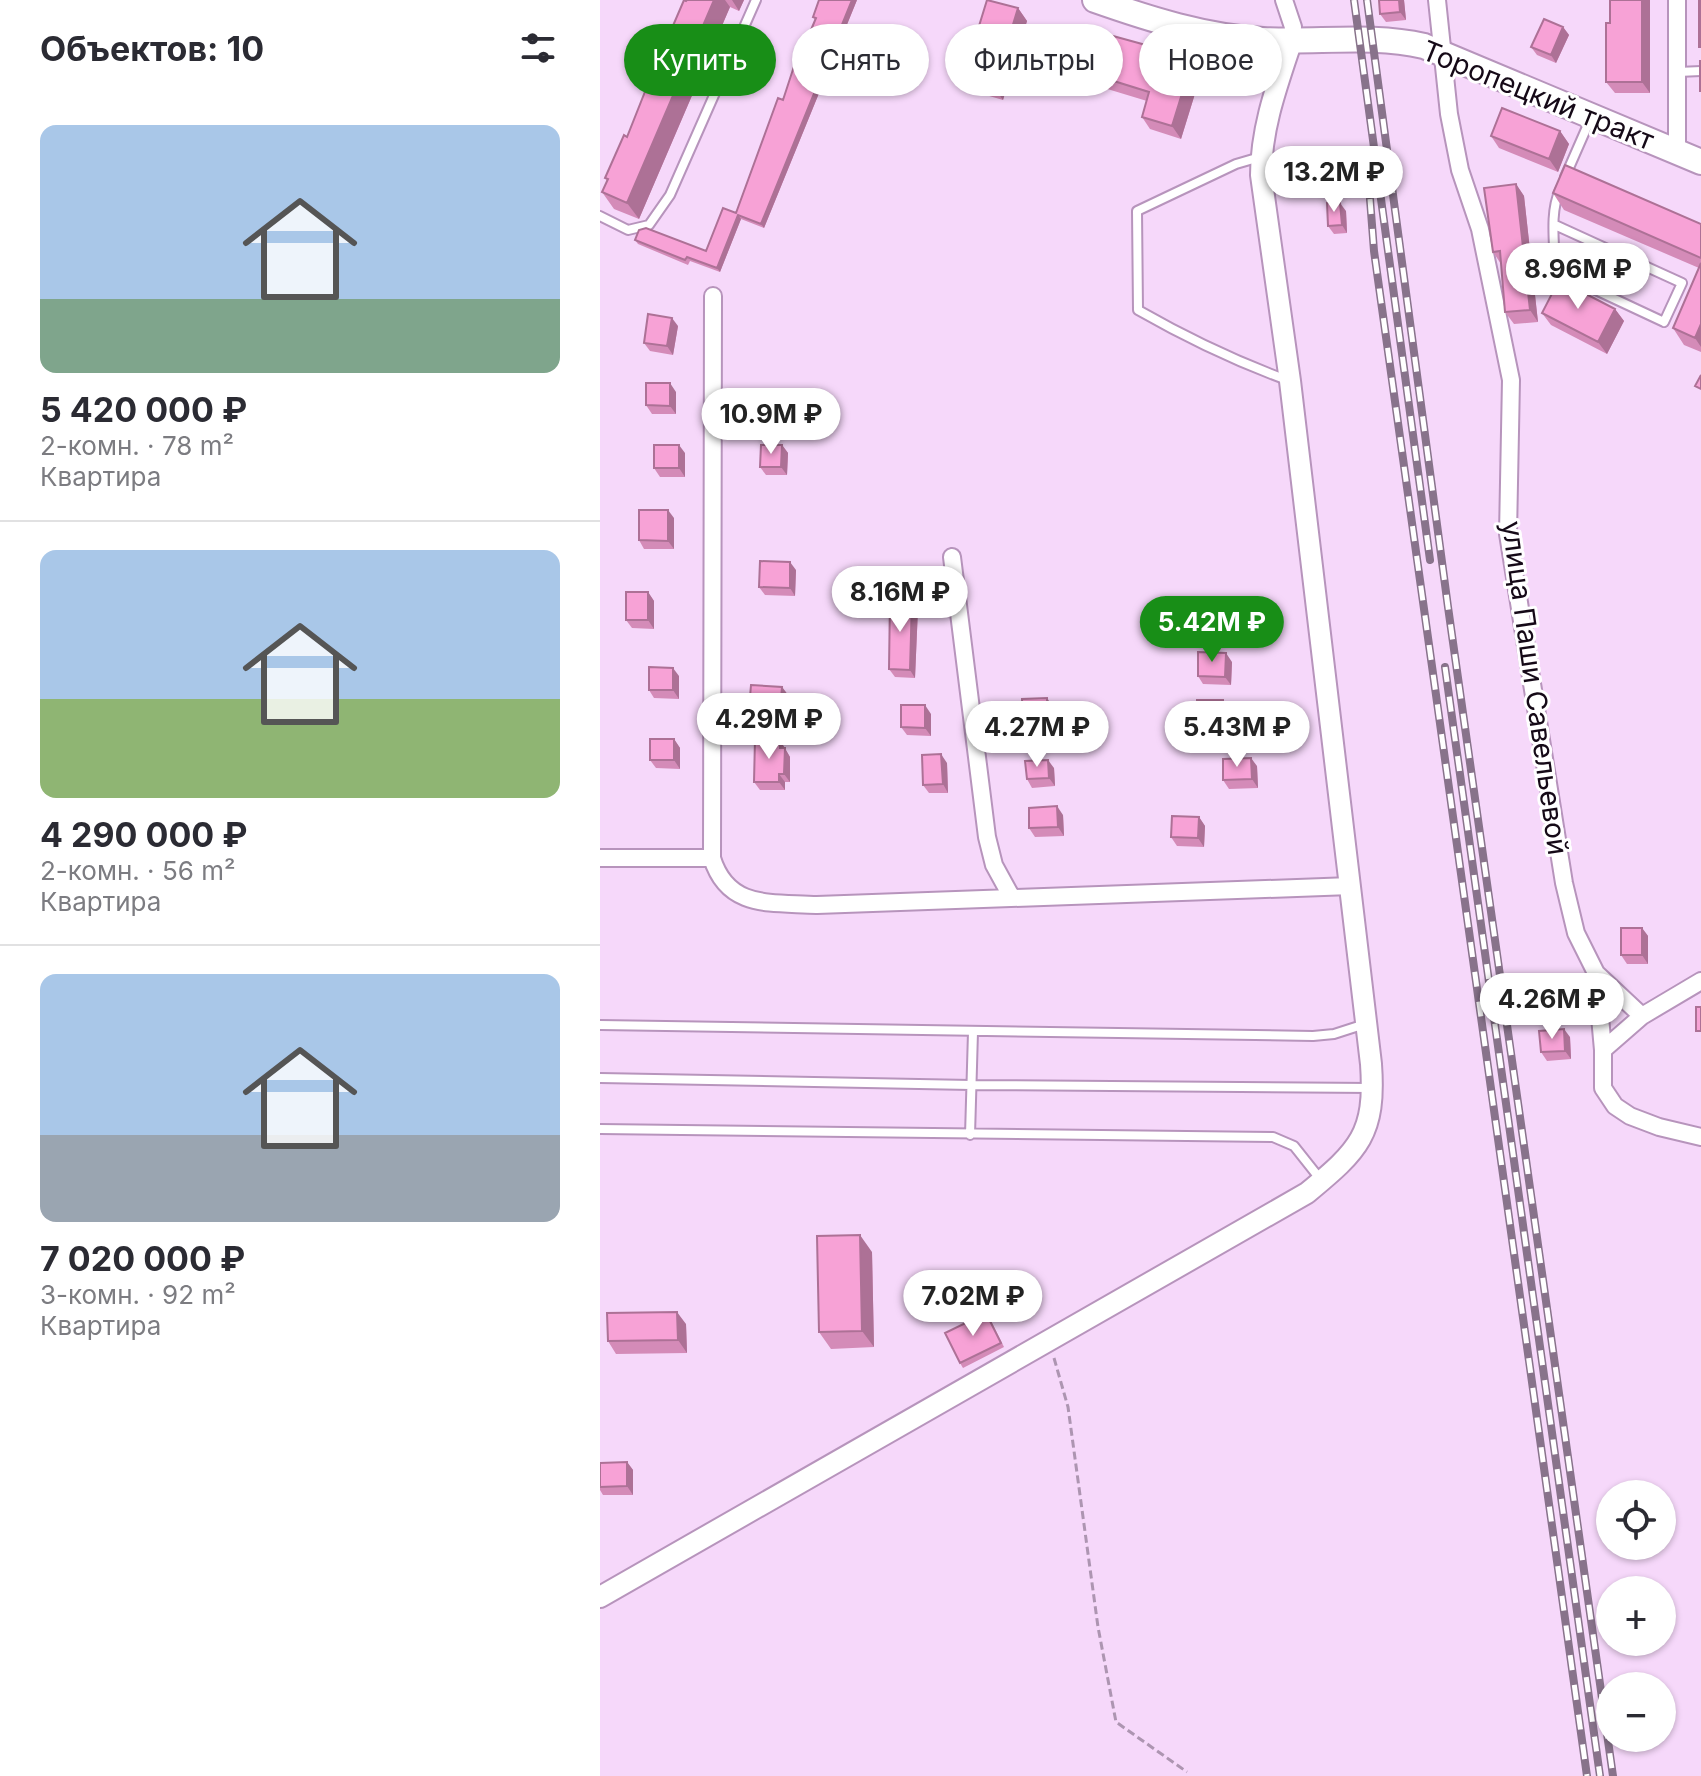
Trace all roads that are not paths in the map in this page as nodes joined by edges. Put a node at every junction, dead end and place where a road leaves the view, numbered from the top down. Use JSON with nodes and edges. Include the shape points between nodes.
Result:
{"nodes":[{"id":1,"x":756,"y":0,"type":"edge"},
{"id":2,"x":1095,"y":0,"type":"edge"},
{"id":3,"x":1284,"y":0,"type":"edge"},
{"id":4,"x":1437,"y":0,"type":"edge"},
{"id":5,"x":1677,"y":0,"type":"edge"},
{"id":6,"x":1292,"y":40,"type":"junction"},
{"id":7,"x":1442,"y":53,"type":"junction"},
{"id":8,"x":1701,"y":71,"type":"edge"},
{"id":9,"x":1677,"y":72,"type":"junction"},
{"id":10,"x":1592,"y":116,"type":"junction"},
{"id":11,"x":1677,"y":151,"type":"junction"},
{"id":12,"x":1261,"y":157,"type":"junction"},
{"id":13,"x":1701,"y":162,"type":"edge"},
{"id":14,"x":600,"y":216,"type":"edge"},
{"id":15,"x":1555,"y":225,"type":"junction"},
{"id":16,"x":713,"y":296,"type":"dead end"},
{"id":17,"x":1290,"y":381,"type":"junction"},
{"id":18,"x":952,"y":557,"type":"dead end"},
{"id":19,"x":600,"y":858,"type":"edge"},
{"id":20,"x":712,"y":858,"type":"junction"},
{"id":21,"x":1351,"y":886,"type":"junction"},
{"id":22,"x":1011,"y":896,"type":"junction"},
{"id":23,"x":1596,"y":973,"type":"junction"},
{"id":24,"x":1701,"y":981,"type":"edge"},
{"id":25,"x":1642,"y":1016,"type":"junction"},
{"id":26,"x":1366,"y":1023,"type":"junction"},
{"id":27,"x":600,"y":1025,"type":"edge"},
{"id":28,"x":973,"y":1032,"type":"junction"},
{"id":29,"x":1603,"y":1050,"type":"junction"},
{"id":30,"x":600,"y":1078,"type":"edge"},
{"id":31,"x":971,"y":1085,"type":"junction"},
{"id":32,"x":1373,"y":1088,"type":"junction"},
{"id":33,"x":600,"y":1129,"type":"edge"},
{"id":34,"x":970,"y":1135,"type":"junction"},
{"id":35,"x":1701,"y":1137,"type":"edge"},
{"id":36,"x":1321,"y":1181,"type":"junction"},
{"id":37,"x":600,"y":1597,"type":"edge"}],
"edges":[{"from":1,"to":14,"type":"lane","via":[[670,195],[649,225],[628,230]]},
{"from":2,"to":6,"type":"main road","via":[[1205,32]]},
{"from":3,"to":6,"type":"street"},
{"from":4,"to":7,"type":"street","name":"улица Паши Савельевой"},
{"from":5,"to":9,"type":"street"},
{"from":6,"to":7,"type":"main road","name":"Торопецкий тракт","via":[[1394,39]]},
{"from":6,"to":12,"type":"street","via":[[1269,111]]},
{"from":7,"to":10,"type":"main road","name":"Торопецкий тракт"},
{"from":7,"to":23,"type":"street","name":"улица Паши Савельевой","via":[[1460,170],[1480,229],[1511,380],[1508,534],[1564,883],[1576,933]]},
{"from":8,"to":9,"type":"lane"},
{"from":9,"to":11,"type":"street"},
{"from":10,"to":11,"type":"main road","name":"Торопецкий тракт"},
{"from":10,"to":15,"type":"lane","via":[[1555,200]]},
{"from":11,"to":13,"type":"main road","name":"Торопецкий тракт"},
{"from":12,"to":17,"type":"street"},
{"from":12,"to":17,"type":"lane","via":[[1137,211],[1138,310],[1206,347]]},
{"from":15,"to":15,"type":"lane","via":[[1555,271],[1664,322],[1682,283]]},
{"from":16,"to":20,"type":"street"},
{"from":17,"to":21,"type":"street"},
{"from":18,"to":22,"type":"street","via":[[987,837],[994,865]]},
{"from":19,"to":20,"type":"street"},
{"from":20,"to":22,"type":"street","via":[[727,888],[764,902],[817,905]]},
{"from":21,"to":22,"type":"street"},
{"from":21,"to":26,"type":"street"},
{"from":23,"to":25,"type":"street","name":"улица Паши Савельевой"},
{"from":23,"to":29,"type":"street"},
{"from":24,"to":25,"type":"street"},
{"from":25,"to":29,"type":"street"},
{"from":26,"to":28,"type":"lane","via":[[1313,1036]]},
{"from":26,"to":32,"type":"street"},
{"from":27,"to":28,"type":"lane"},
{"from":28,"to":31,"type":"lane"},
{"from":29,"to":35,"type":"street","via":[[1603,1088],[1615,1106],[1659,1127]]},
{"from":30,"to":31,"type":"lane"},
{"from":31,"to":32,"type":"lane"},
{"from":31,"to":34,"type":"lane"},
{"from":32,"to":36,"type":"street","via":[[1372,1107],[1357,1147]]},
{"from":33,"to":34,"type":"lane"},
{"from":34,"to":36,"type":"lane","via":[[1273,1137],[1294,1146]]},
{"from":36,"to":37,"type":"street"}]}
